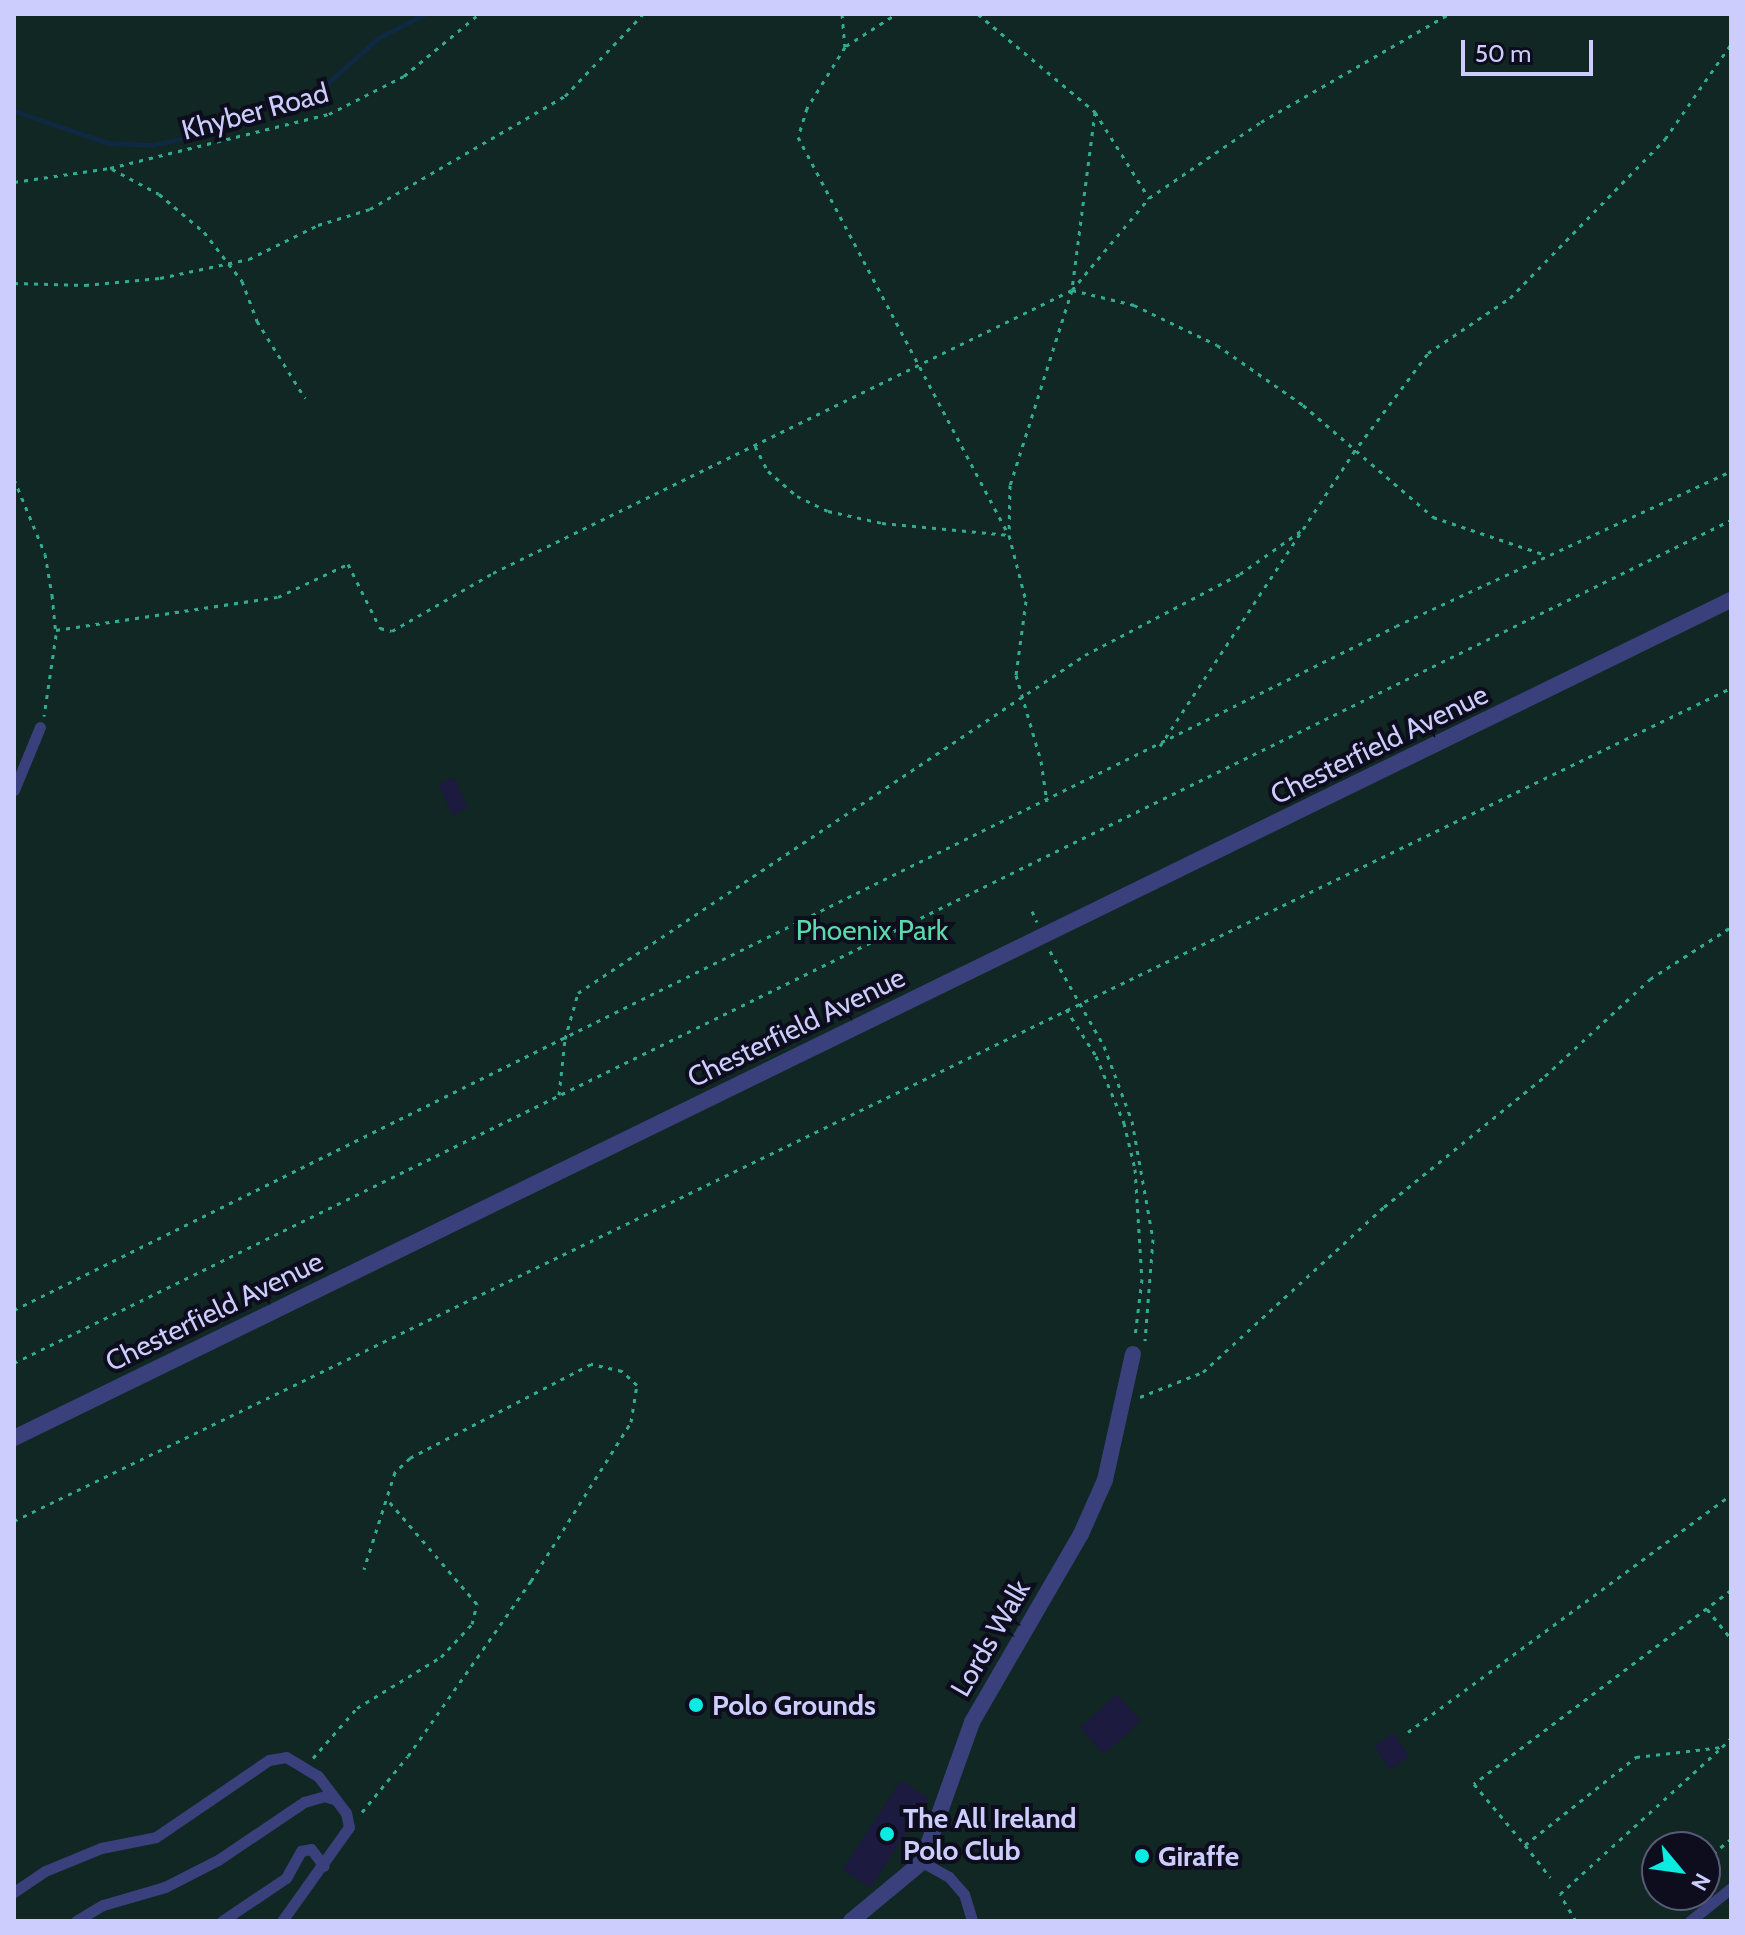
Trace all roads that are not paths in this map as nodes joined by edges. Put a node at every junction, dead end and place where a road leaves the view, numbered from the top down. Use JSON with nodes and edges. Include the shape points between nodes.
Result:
{"nodes":[{"id":1,"x":1731,"y":600,"type":"edge"},
{"id":2,"x":40,"y":727,"type":"road end"},
{"id":3,"x":14,"y":790,"type":"edge"},
{"id":4,"x":1139,"y":1348,"type":"road end"},
{"id":5,"x":14,"y":1438,"type":"edge"},
{"id":6,"x":336,"y":1800,"type":"junction"},
{"id":7,"x":922,"y":1862,"type":"junction"},
{"id":8,"x":324,"y":1866,"type":"junction"},
{"id":9,"x":1731,"y":1888,"type":"edge"},
{"id":10,"x":14,"y":1892,"type":"edge"},
{"id":11,"x":76,"y":1921,"type":"edge"},
{"id":12,"x":222,"y":1921,"type":"edge"},
{"id":13,"x":282,"y":1921,"type":"edge"},
{"id":14,"x":851,"y":1921,"type":"edge"},
{"id":15,"x":972,"y":1921,"type":"edge"},
{"id":16,"x":1690,"y":1921,"type":"edge"}],
"edges":[{"from":1,"to":5,"type":"street","name":"Chesterfield Avenue"},
{"from":2,"to":3,"type":"lane"},
{"from":4,"to":7,"type":"street","name":"Lords Walk","via":[[1094,1506],[972,1722]]},
{"from":6,"to":8,"type":"lane","via":[[349,1827]]},
{"from":6,"to":10,"type":"lane","via":[[306,1767],[286,1757],[269,1760],[156,1837],[101,1848],[45,1871]]},
{"from":6,"to":11,"type":"lane","via":[[325,1796],[304,1802],[218,1860],[165,1887],[103,1905]]},
{"from":7,"to":14,"type":"street"},
{"from":7,"to":15,"type":"lane","via":[[949,1877],[964,1894]]},
{"from":8,"to":12,"type":"lane","via":[[311,1849],[301,1851],[286,1878]]},
{"from":8,"to":13,"type":"lane"},
{"from":9,"to":16,"type":"lane"}]}
